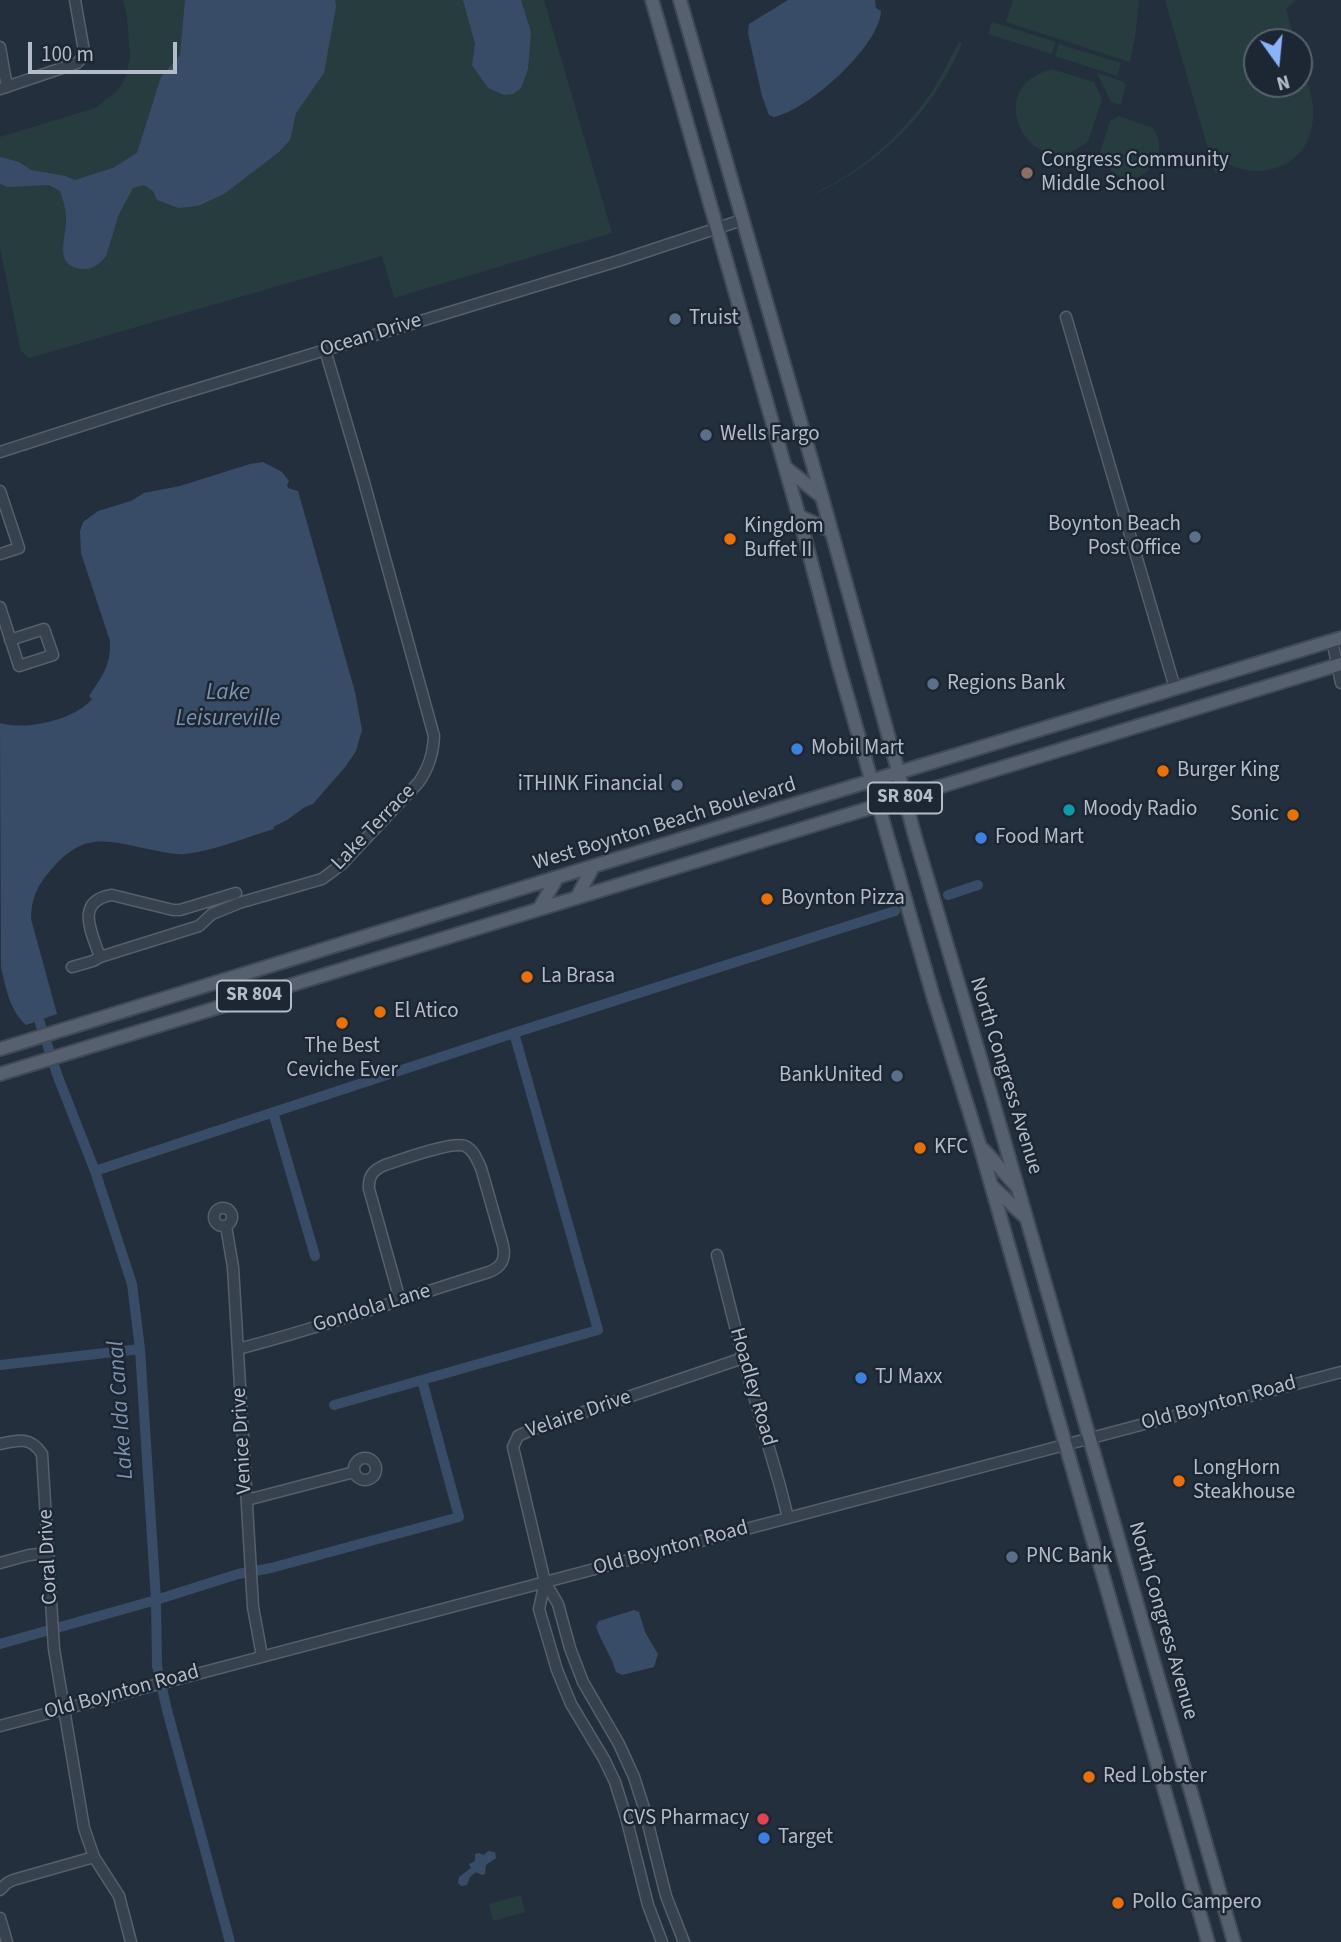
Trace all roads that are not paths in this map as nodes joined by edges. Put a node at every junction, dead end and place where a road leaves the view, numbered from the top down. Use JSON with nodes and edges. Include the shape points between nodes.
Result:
{"nodes":[{"id":1,"x":75,"y":0,"type":"edge"},
{"id":2,"x":652,"y":0,"type":"edge"},
{"id":3,"x":680,"y":0,"type":"edge"},
{"id":4,"x":0,"y":47,"type":"edge"},
{"id":5,"x":4,"y":88,"type":"edge"},
{"id":6,"x":742,"y":220,"type":"junction"},
{"id":7,"x":717,"y":229,"type":"junction"},
{"id":8,"x":1066,"y":317,"type":"dead end"},
{"id":9,"x":325,"y":350,"type":"junction"},
{"id":10,"x":0,"y":452,"type":"edge"},
{"id":11,"x":785,"y":467,"type":"junction"},
{"id":12,"x":0,"y":491,"type":"edge"},
{"id":13,"x":822,"y":496,"type":"junction"},
{"id":14,"x":799,"y":516,"type":"junction"},
{"id":15,"x":831,"y":531,"type":"junction"},
{"id":16,"x":0,"y":554,"type":"edge"},
{"id":17,"x":0,"y":607,"type":"edge"},
{"id":18,"x":10,"y":639,"type":"junction"},
{"id":19,"x":1337,"y":639,"type":"edge"},
{"id":20,"x":1339,"y":665,"type":"edge"},
{"id":21,"x":1341,"y":683,"type":"edge"},
{"id":22,"x":1175,"y":688,"type":"junction"},
{"id":23,"x":899,"y":773,"type":"junction"},
{"id":24,"x":872,"y":781,"type":"junction"},
{"id":25,"x":905,"y":798,"type":"junction"},
{"id":26,"x":879,"y":806,"type":"junction"},
{"id":27,"x":593,"y":867,"type":"junction"},
{"id":28,"x":557,"y":878,"type":"junction"},
{"id":29,"x":236,"y":892,"type":"dead end"},
{"id":30,"x":577,"y":897,"type":"junction"},
{"id":31,"x":539,"y":909,"type":"junction"},
{"id":32,"x":100,"y":957,"type":"junction"},
{"id":33,"x":72,"y":967,"type":"dead end"},
{"id":34,"x":0,"y":1049,"type":"edge"},
{"id":35,"x":0,"y":1074,"type":"edge"},
{"id":36,"x":980,"y":1146,"type":"junction"},
{"id":37,"x":991,"y":1185,"type":"junction"},
{"id":38,"x":1018,"y":1189,"type":"junction"},
{"id":39,"x":1027,"y":1218,"type":"junction"},
{"id":40,"x":226,"y":1226,"type":"dead end"},
{"id":41,"x":717,"y":1255,"type":"dead end"},
{"id":42,"x":400,"y":1300,"type":"junction"},
{"id":43,"x":238,"y":1349,"type":"junction"},
{"id":44,"x":743,"y":1358,"type":"junction"},
{"id":45,"x":1341,"y":1372,"type":"edge"},
{"id":46,"x":1089,"y":1438,"type":"junction"},
{"id":47,"x":0,"y":1444,"type":"edge"},
{"id":48,"x":1065,"y":1444,"type":"junction"},
{"id":49,"x":354,"y":1472,"type":"dead end"},
{"id":50,"x":247,"y":1500,"type":"junction"},
{"id":51,"x":788,"y":1518,"type":"junction"},
{"id":52,"x":48,"y":1553,"type":"junction"},
{"id":53,"x":0,"y":1563,"type":"edge"},
{"id":54,"x":545,"y":1582,"type":"junction"},
{"id":55,"x":262,"y":1656,"type":"junction"},
{"id":56,"x":65,"y":1709,"type":"junction"},
{"id":57,"x":0,"y":1726,"type":"edge"},
{"id":58,"x":94,"y":1857,"type":"junction"},
{"id":59,"x":0,"y":1890,"type":"edge"},
{"id":60,"x":0,"y":1918,"type":"edge"},
{"id":61,"x":7,"y":1942,"type":"edge"},
{"id":62,"x":131,"y":1942,"type":"edge"},
{"id":63,"x":662,"y":1942,"type":"edge"},
{"id":64,"x":684,"y":1942,"type":"edge"},
{"id":65,"x":1208,"y":1942,"type":"edge"},
{"id":66,"x":1234,"y":1942,"type":"edge"}],
"edges":[{"from":1,"to":5,"type":"street","via":[[84,51],[78,63]]},
{"from":2,"to":7,"type":"main road","name":"North Congress Avenue"},
{"from":3,"to":6,"type":"main road","name":"North Congress Avenue"},
{"from":4,"to":5,"type":"street"},
{"from":6,"to":7,"type":"street","name":"Ocean Drive"},
{"from":6,"to":13,"type":"main road","name":"North Congress Avenue"},
{"from":7,"to":9,"type":"street","name":"Ocean Drive"},
{"from":7,"to":11,"type":"main road","name":"North Congress Avenue"},
{"from":8,"to":22,"type":"street"},
{"from":9,"to":10,"type":"street","name":"Ocean Drive"},
{"from":9,"to":32,"type":"street","name":"Lake Terrace","via":[[434,736],[430,761],[419,782],[328,875],[217,911],[198,926]]},
{"from":11,"to":13,"type":"main road"},
{"from":11,"to":14,"type":"main road","name":"North Congress Avenue"},
{"from":12,"to":16,"type":"street","via":[[19,548]]},
{"from":13,"to":15,"type":"main road","name":"North Congress Avenue"},
{"from":14,"to":15,"type":"main road"},
{"from":14,"to":24,"type":"main road","name":"North Congress Avenue"},
{"from":15,"to":23,"type":"main road","name":"North Congress Avenue"},
{"from":17,"to":18,"type":"street"},
{"from":18,"to":18,"type":"street","via":[[19,666],[53,655],[44,629]]},
{"from":19,"to":20,"type":"street"},
{"from":19,"to":22,"type":"main road","name":"West Boynton Beach Boulevard","number":"SR 804"},
{"from":20,"to":21,"type":"street"},
{"from":20,"to":25,"type":"main road","name":"West Boynton Beach Boulevard","number":"SR 804"},
{"from":22,"to":23,"type":"main road","name":"West Boynton Beach Boulevard","number":"SR 804"},
{"from":23,"to":24,"type":"main road","name":"West Boynton Beach Boulevard","number":"SR 804"},
{"from":23,"to":25,"type":"main road","name":"North Congress Avenue"},
{"from":24,"to":26,"type":"main road","name":"North Congress Avenue"},
{"from":24,"to":27,"type":"main road","name":"West Boynton Beach Boulevard","number":"SR 804"},
{"from":25,"to":26,"type":"main road","name":"West Boynton Beach Boulevard","number":"SR 804"},
{"from":25,"to":38,"type":"main road","name":"North Congress Avenue"},
{"from":26,"to":30,"type":"main road","name":"West Boynton Beach Boulevard","number":"SR 804"},
{"from":26,"to":36,"type":"main road","name":"North Congress Avenue"},
{"from":27,"to":28,"type":"main road","name":"West Boynton Beach Boulevard","number":"SR 804"},
{"from":27,"to":30,"type":"main road"},
{"from":28,"to":31,"type":"main road"},
{"from":28,"to":34,"type":"main road","name":"West Boynton Beach Boulevard","number":"SR 804"},
{"from":29,"to":32,"type":"street","via":[[180,910],[112,895],[101,898],[88,910]]},
{"from":30,"to":31,"type":"main road","name":"West Boynton Beach Boulevard","number":"SR 804"},
{"from":31,"to":35,"type":"main road","name":"West Boynton Beach Boulevard","number":"SR 804"},
{"from":32,"to":33,"type":"street","name":"Lake Terrace"},
{"from":36,"to":37,"type":"main road","name":"North Congress Avenue"},
{"from":36,"to":38,"type":"main road"},
{"from":37,"to":39,"type":"main road"},
{"from":37,"to":48,"type":"main road","name":"North Congress Avenue"},
{"from":38,"to":39,"type":"main road","name":"North Congress Avenue"},
{"from":39,"to":46,"type":"main road","name":"North Congress Avenue"},
{"from":40,"to":43,"type":"street","name":"Venice Drive"},
{"from":41,"to":44,"type":"street","name":"Hoadley Road"},
{"from":42,"to":42,"type":"street","name":"Gondola Lane","via":[[369,1178],[385,1165],[464,1145],[481,1168],[504,1250],[502,1263],[489,1272]]},
{"from":42,"to":43,"type":"street","name":"Gondola Lane"},
{"from":43,"to":50,"type":"street","name":"Venice Drive"},
{"from":44,"to":51,"type":"street","name":"Hoadley Road"},
{"from":44,"to":54,"type":"street","name":"Velaire Drive","via":[[518,1436],[514,1457]]},
{"from":45,"to":46,"type":"street","name":"Old Boynton Road"},
{"from":46,"to":48,"type":"street","name":"Old Boynton Road"},
{"from":46,"to":66,"type":"main road","name":"North Congress Avenue"},
{"from":47,"to":52,"type":"street","name":"Coral Drive","via":[[26,1440],[42,1454]]},
{"from":48,"to":51,"type":"street","name":"Old Boynton Road"},
{"from":48,"to":65,"type":"main road","name":"North Congress Avenue"},
{"from":49,"to":50,"type":"street"},
{"from":50,"to":55,"type":"street","name":"Venice Drive"},
{"from":51,"to":54,"type":"street","name":"Old Boynton Road"},
{"from":52,"to":53,"type":"street"},
{"from":52,"to":56,"type":"street","name":"Coral Drive","via":[[54,1648]]},
{"from":54,"to":55,"type":"street","name":"Old Boynton Road"},
{"from":54,"to":63,"type":"street","via":[[539,1609],[554,1662],[571,1704],[615,1782]]},
{"from":54,"to":64,"type":"street","via":[[558,1604],[583,1682],[634,1777],[666,1896]]},
{"from":55,"to":56,"type":"street","name":"Old Boynton Road"},
{"from":56,"to":57,"type":"street","name":"Old Boynton Road"},
{"from":56,"to":58,"type":"street","name":"Coral Drive","via":[[84,1828]]},
{"from":58,"to":59,"type":"street","via":[[13,1880]]},
{"from":58,"to":62,"type":"street","name":"Coral Drive","via":[[119,1896]]},
{"from":60,"to":61,"type":"street"}]}
